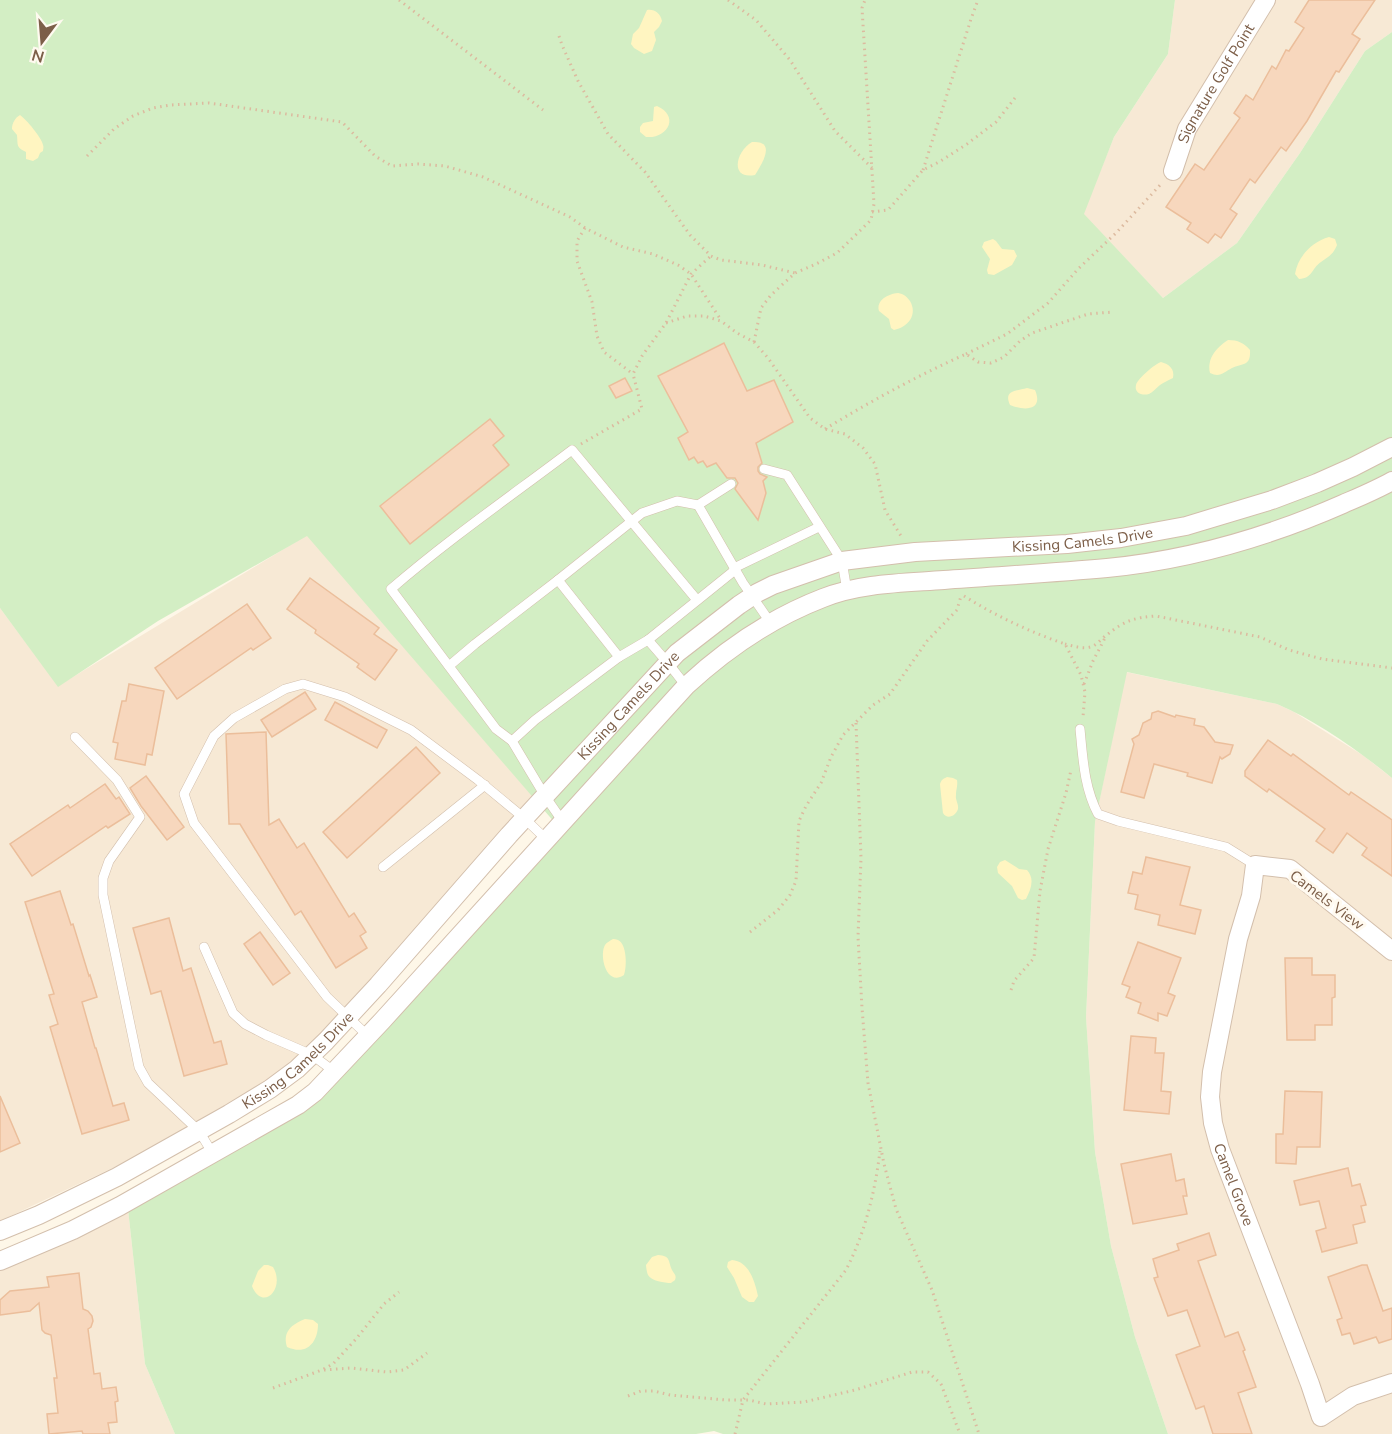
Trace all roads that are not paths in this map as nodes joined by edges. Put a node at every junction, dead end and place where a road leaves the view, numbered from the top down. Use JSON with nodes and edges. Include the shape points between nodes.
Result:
{"nodes":[{"id":1,"x":1266,"y":0,"type":"edge"},
{"id":2,"x":1173,"y":171,"type":"road end"},
{"id":3,"x":1392,"y":447,"type":"edge"},
{"id":4,"x":764,"y":469,"type":"dead end"},
{"id":5,"x":1392,"y":481,"type":"edge"},
{"id":6,"x":731,"y":484,"type":"dead end"},
{"id":7,"x":698,"y":505,"type":"junction"},
{"id":8,"x":632,"y":522,"type":"junction"},
{"id":9,"x":819,"y":527,"type":"junction"},
{"id":10,"x":842,"y":561,"type":"junction"},
{"id":11,"x":735,"y":569,"type":"junction"},
{"id":12,"x":558,"y":580,"type":"junction"},
{"id":13,"x":847,"y":591,"type":"junction"},
{"id":14,"x":752,"y":596,"type":"junction"},
{"id":15,"x":697,"y":600,"type":"junction"},
{"id":16,"x":770,"y":622,"type":"junction"},
{"id":17,"x":648,"y":640,"type":"junction"},
{"id":18,"x":619,"y":657,"type":"junction"},
{"id":19,"x":668,"y":663,"type":"junction"},
{"id":20,"x":450,"y":666,"type":"junction"},
{"id":21,"x":686,"y":686,"type":"junction"},
{"id":22,"x":1080,"y":729,"type":"road end"},
{"id":23,"x":75,"y":736,"type":"dead end"},
{"id":24,"x":512,"y":741,"type":"junction"},
{"id":25,"x":485,"y":785,"type":"junction"},
{"id":26,"x":545,"y":796,"type":"junction"},
{"id":27,"x":524,"y":818,"type":"junction"},
{"id":28,"x":563,"y":822,"type":"junction"},
{"id":29,"x":547,"y":840,"type":"junction"},
{"id":30,"x":1255,"y":865,"type":"junction"},
{"id":31,"x":383,"y":867,"type":"dead end"},
{"id":32,"x":204,"y":947,"type":"dead end"},
{"id":33,"x":1392,"y":951,"type":"edge"},
{"id":34,"x":348,"y":1018,"type":"junction"},
{"id":35,"x":368,"y":1036,"type":"junction"},
{"id":36,"x":312,"y":1055,"type":"junction"},
{"id":37,"x":335,"y":1072,"type":"junction"},
{"id":38,"x":199,"y":1131,"type":"junction"},
{"id":39,"x":213,"y":1154,"type":"junction"},
{"id":40,"x":0,"y":1231,"type":"edge"},
{"id":41,"x":0,"y":1261,"type":"edge"},
{"id":42,"x":1392,"y":1383,"type":"edge"}],
"edges":[{"from":1,"to":2,"type":"street","name":"Signature Golf Point","via":[[1187,129]]},
{"from":3,"to":10,"type":"street","name":"Kissing Camels Drive","via":[[1317,483],[1186,526],[1067,544],[915,552]]},
{"from":4,"to":9,"type":"lane","via":[[787,475]]},
{"from":5,"to":13,"type":"street","name":"Kissing Camels Drive","via":[[1279,530],[1175,558],[1108,568],[904,582]]},
{"from":6,"to":7,"type":"lane"},
{"from":7,"to":8,"type":"lane","via":[[677,501],[642,513]]},
{"from":7,"to":11,"type":"lane"},
{"from":8,"to":12,"type":"lane"},
{"from":8,"to":15,"type":"lane"},
{"from":8,"to":20,"type":"lane","via":[[572,450],[459,534],[391,589]]},
{"from":9,"to":10,"type":"lane"},
{"from":9,"to":11,"type":"lane"},
{"from":10,"to":13,"type":"lane"},
{"from":10,"to":14,"type":"street","name":"Kissing Camels Drive"},
{"from":11,"to":14,"type":"lane"},
{"from":11,"to":15,"type":"lane"},
{"from":12,"to":18,"type":"lane"},
{"from":12,"to":20,"type":"lane"},
{"from":13,"to":16,"type":"street","name":"Kissing Camels Drive","via":[[824,597]]},
{"from":14,"to":16,"type":"lane"},
{"from":14,"to":19,"type":"street","name":"Kissing Camels Drive"},
{"from":15,"to":17,"type":"lane"},
{"from":16,"to":21,"type":"street","name":"Kissing Camels Drive"},
{"from":17,"to":18,"type":"lane"},
{"from":17,"to":19,"type":"lane"},
{"from":18,"to":24,"type":"lane"},
{"from":19,"to":21,"type":"lane"},
{"from":19,"to":26,"type":"street","name":"Kissing Camels Drive"},
{"from":20,"to":24,"type":"lane","via":[[496,729]]},
{"from":21,"to":28,"type":"street","name":"Kissing Camels Drive"},
{"from":22,"to":30,"type":"lane","via":[[1083,770],[1098,814],[1226,847]]},
{"from":23,"to":38,"type":"lane","via":[[117,780],[140,817],[109,861],[103,878],[103,895],[139,1067],[148,1083]]},
{"from":24,"to":26,"type":"lane"},
{"from":25,"to":27,"type":"lane"},
{"from":25,"to":31,"type":"lane"},
{"from":25,"to":34,"type":"lane","via":[[411,730],[345,697],[303,684],[285,689],[234,717],[214,736],[184,794],[194,824],[327,997]]},
{"from":26,"to":27,"type":"street","name":"Kissing Camels Drive"},
{"from":26,"to":28,"type":"lane"},
{"from":27,"to":29,"type":"lane"},
{"from":27,"to":34,"type":"street","name":"Kissing Camels Drive"},
{"from":28,"to":29,"type":"street","name":"Kissing Camels Drive"},
{"from":29,"to":35,"type":"street","name":"Kissing Camels Drive"},
{"from":30,"to":33,"type":"street","name":"Camels View","via":[[1290,869]]},
{"from":30,"to":42,"type":"street","name":"Camel Grove","via":[[1212,1072],[1213,1123],[1321,1417],[1353,1396]]},
{"from":32,"to":36,"type":"lane","via":[[233,1013],[266,1035]]},
{"from":34,"to":35,"type":"lane"},
{"from":34,"to":36,"type":"street","name":"Kissing Camels Drive"},
{"from":35,"to":37,"type":"street","name":"Kissing Camels Drive"},
{"from":36,"to":37,"type":"lane"},
{"from":36,"to":38,"type":"street","name":"Kissing Camels Drive","via":[[270,1089]]},
{"from":37,"to":39,"type":"street","name":"Kissing Camels Drive","via":[[298,1105]]},
{"from":38,"to":39,"type":"lane"},
{"from":38,"to":40,"type":"street","name":"Kissing Camels Drive","via":[[117,1177]]},
{"from":39,"to":41,"type":"street","name":"Kissing Camels Drive","via":[[120,1206]]}]}
